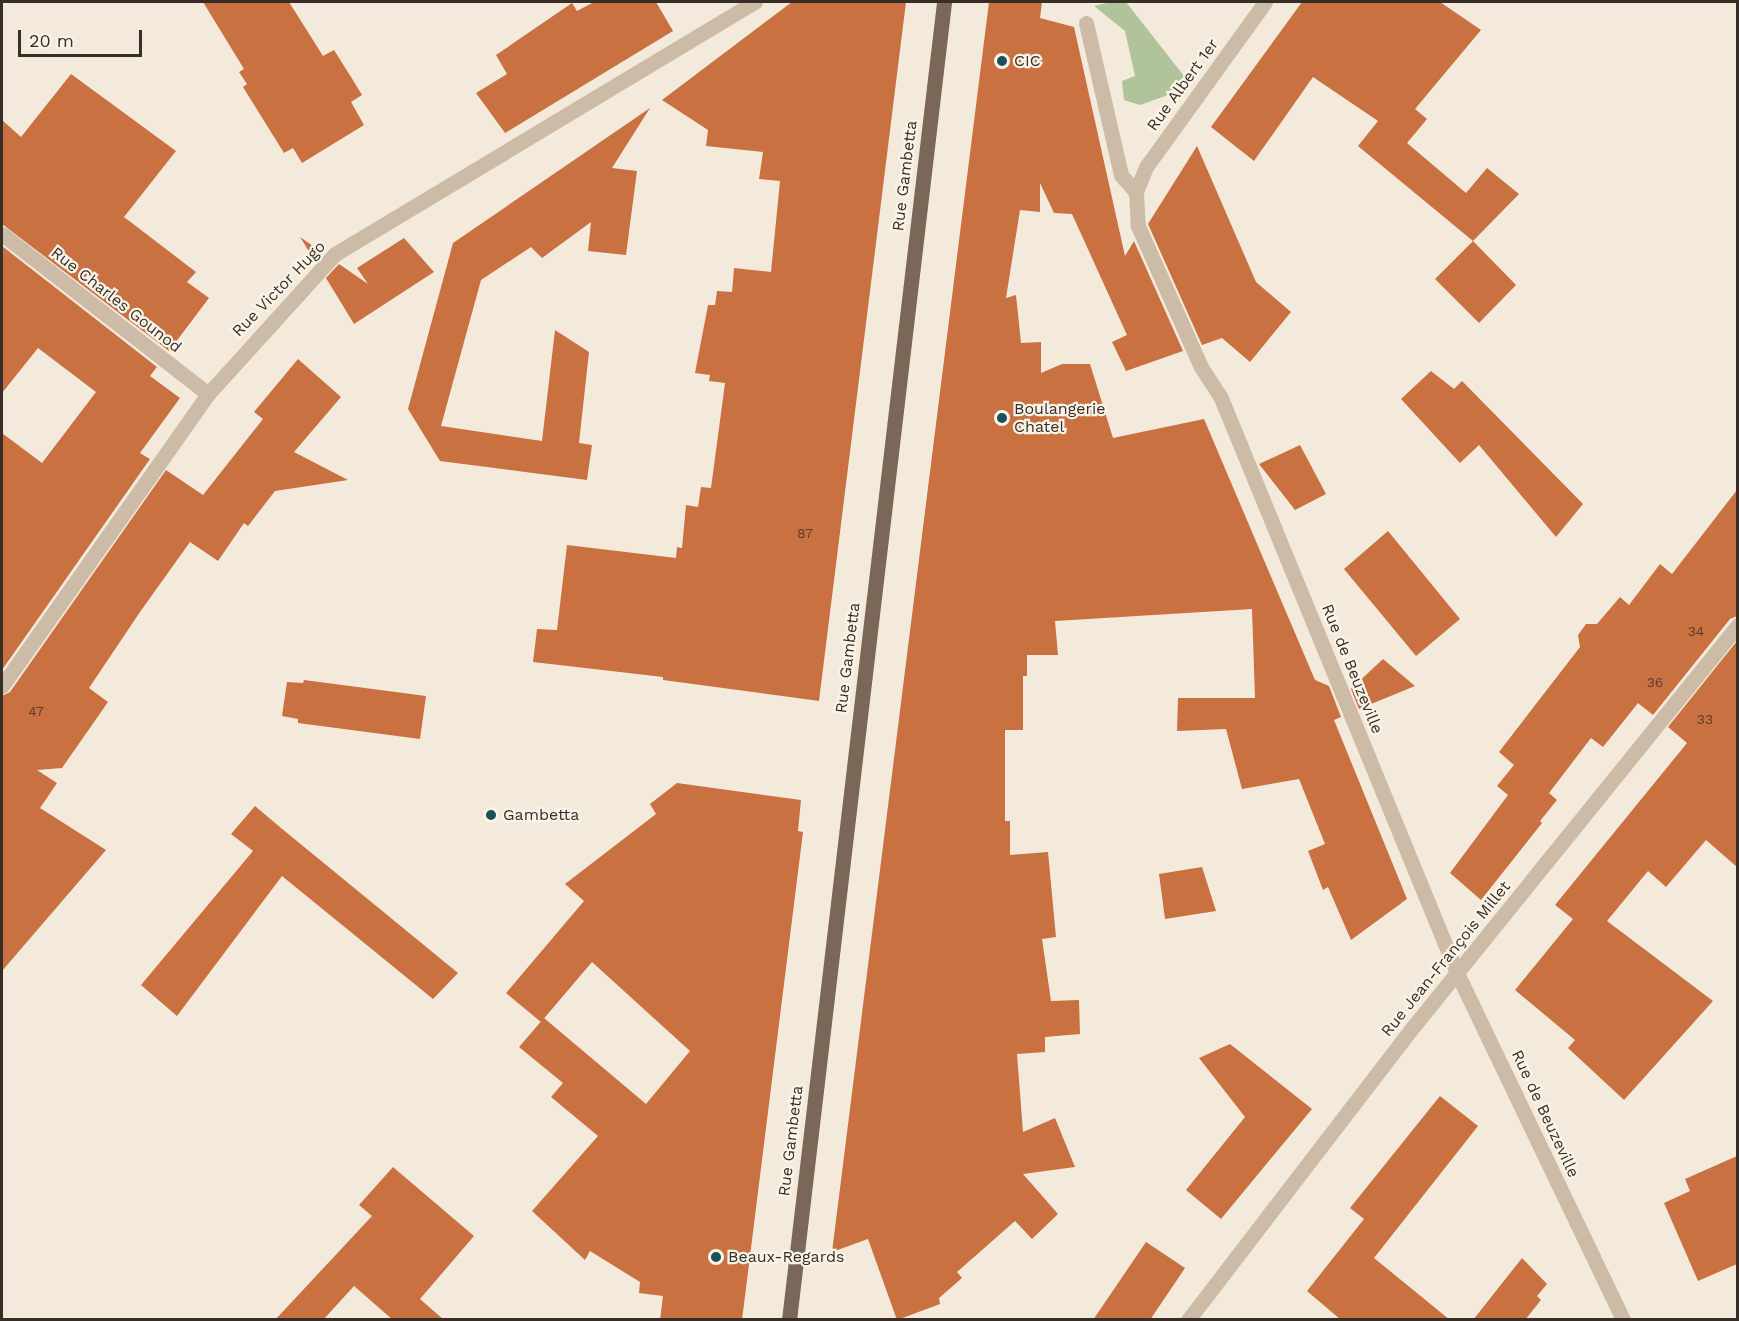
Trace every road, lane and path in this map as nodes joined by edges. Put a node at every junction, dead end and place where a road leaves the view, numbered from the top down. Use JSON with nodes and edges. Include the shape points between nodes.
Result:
{"nodes":[{"id":1,"x":755,"y":2,"type":"edge"},
{"id":2,"x":944,"y":2,"type":"edge"},
{"id":3,"x":1265,"y":2,"type":"edge"},
{"id":4,"x":1086,"y":23,"type":"dead end"},
{"id":5,"x":1136,"y":192,"type":"junction"},
{"id":6,"x":2,"y":234,"type":"edge"},
{"id":7,"x":208,"y":394,"type":"junction"},
{"id":8,"x":1737,"y":625,"type":"edge"},
{"id":9,"x":2,"y":686,"type":"edge"},
{"id":10,"x":1457,"y":974,"type":"junction"},
{"id":11,"x":789,"y":1320,"type":"edge"},
{"id":12,"x":1188,"y":1320,"type":"edge"},
{"id":13,"x":1623,"y":1320,"type":"edge"}],
"edges":[{"from":1,"to":7,"type":"street","name":"Rue Victor Hugo","via":[[335,254]]},
{"from":2,"to":11,"type":"main road","name":"Rue Gambetta"},
{"from":3,"to":5,"type":"street","name":"Rue Albert 1er","via":[[1146,167]]},
{"from":4,"to":5,"type":"street","via":[[1121,175]]},
{"from":5,"to":10,"type":"street","name":"Rue de Beuzeville","via":[[1138,226],[1201,367],[1221,398]]},
{"from":6,"to":7,"type":"street","name":"Rue Charles Gounod"},
{"from":7,"to":9,"type":"street","name":"Rue Victor Hugo"},
{"from":8,"to":10,"type":"street","name":"Rue Jean-François Millet"},
{"from":10,"to":12,"type":"street","name":"Rue Jean-François Millet"},
{"from":10,"to":13,"type":"street","name":"Rue de Beuzeville"}]}
